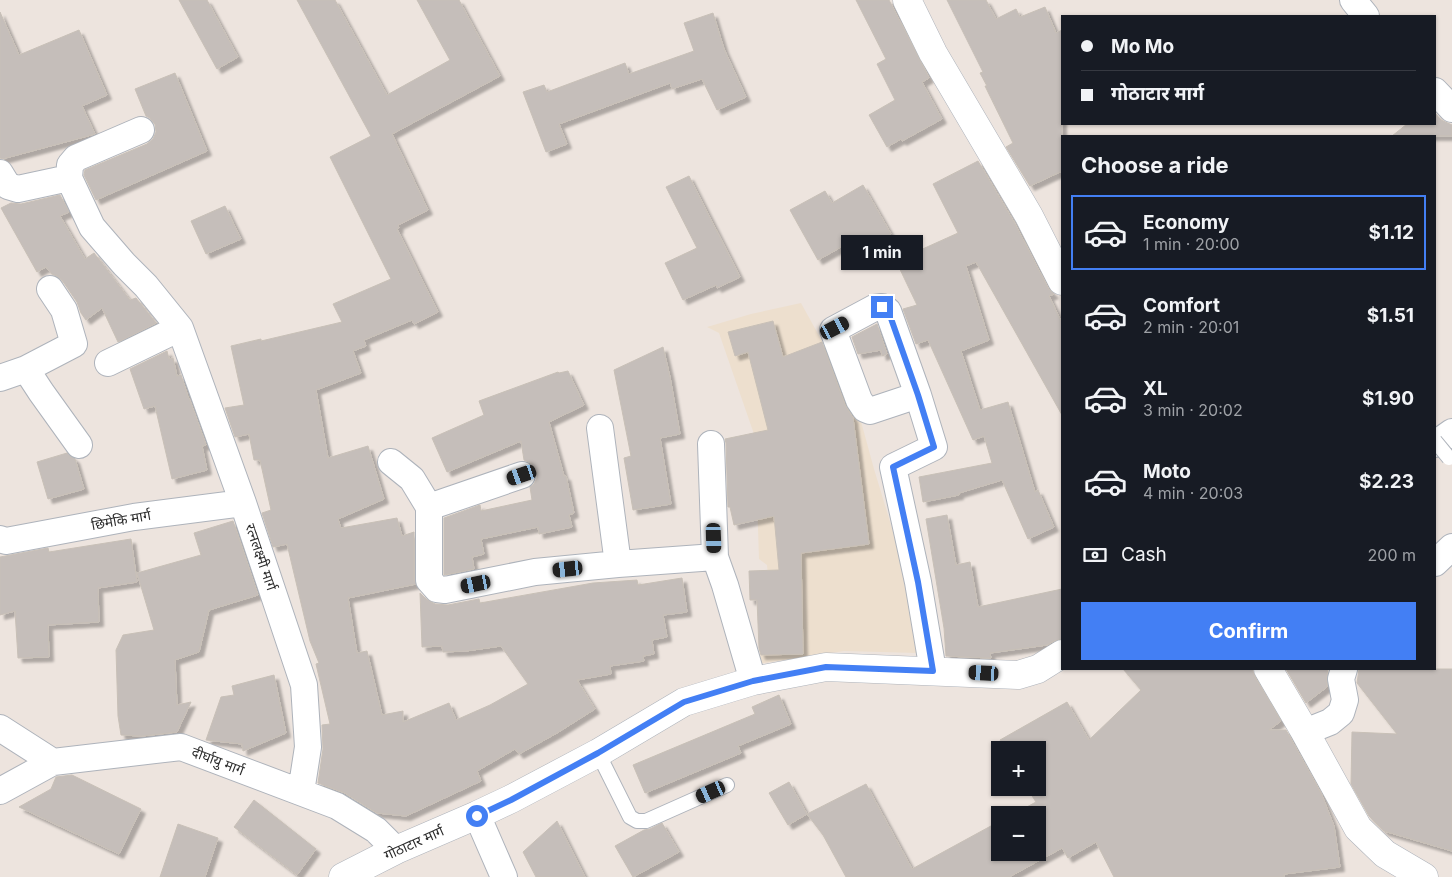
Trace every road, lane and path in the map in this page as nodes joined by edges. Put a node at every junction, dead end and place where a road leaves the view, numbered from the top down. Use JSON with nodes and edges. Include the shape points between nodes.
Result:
{"nodes":[{"id":1,"x":906,"y":0,"type":"edge"},
{"id":2,"x":1353,"y":0,"type":"edge"},
{"id":3,"x":1365,"y":15,"type":"edge"},
{"id":4,"x":1436,"y":92,"type":"edge"},
{"id":5,"x":1452,"y":109,"type":"edge"},
{"id":6,"x":141,"y":130,"type":"dead end"},
{"id":7,"x":0,"y":173,"type":"edge"},
{"id":8,"x":69,"y":178,"type":"junction"},
{"id":9,"x":1061,"y":280,"type":"edge"},
{"id":10,"x":50,"y":289,"type":"dead end"},
{"id":11,"x":180,"y":328,"type":"junction"},
{"id":12,"x":108,"y":363,"type":"dead end"},
{"id":13,"x":26,"y":369,"type":"junction"},
{"id":14,"x":0,"y":378,"type":"edge"},
{"id":15,"x":918,"y":395,"type":"dead end"},
{"id":16,"x":600,"y":428,"type":"dead end"},
{"id":17,"x":1452,"y":432,"type":"edge"},
{"id":18,"x":712,"y":444,"type":"dead end"},
{"id":19,"x":79,"y":445,"type":"dead end"},
{"id":20,"x":1443,"y":451,"type":"edge"},
{"id":21,"x":390,"y":462,"type":"dead end"},
{"id":22,"x":522,"y":475,"type":"dead end"},
{"id":23,"x":243,"y":503,"type":"junction"},
{"id":24,"x":429,"y":507,"type":"junction"},
{"id":25,"x":0,"y":540,"type":"edge"},
{"id":26,"x":1452,"y":547,"type":"edge"},
{"id":27,"x":715,"y":557,"type":"junction"},
{"id":28,"x":1436,"y":562,"type":"edge"},
{"id":29,"x":618,"y":564,"type":"junction"},
{"id":30,"x":1061,"y":655,"type":"edge"},
{"id":31,"x":1269,"y":670,"type":"edge"},
{"id":32,"x":933,"y":671,"type":"junction"},
{"id":33,"x":1341,"y":672,"type":"edge"},
{"id":34,"x":753,"y":681,"type":"junction"},
{"id":35,"x":0,"y":728,"type":"edge"},
{"id":36,"x":1305,"y":732,"type":"junction"},
{"id":37,"x":598,"y":753,"type":"junction"},
{"id":38,"x":53,"y":762,"type":"junction"},
{"id":39,"x":727,"y":785,"type":"dead end"},
{"id":40,"x":0,"y":791,"type":"edge"},
{"id":41,"x":301,"y":792,"type":"junction"},
{"id":42,"x":477,"y":816,"type":"junction"},
{"id":43,"x":396,"y":850,"type":"junction"},
{"id":44,"x":349,"y":875,"type":"edge"},
{"id":45,"x":504,"y":877,"type":"edge"},
{"id":46,"x":1424,"y":877,"type":"edge"}],
"edges":[{"from":1,"to":9,"type":"street"},
{"from":2,"to":3,"type":"street"},
{"from":4,"to":5,"type":"street"},
{"from":6,"to":8,"type":"street","via":[[76,158],[70,165]]},
{"from":7,"to":8,"type":"street","via":[[8,186],[18,189]]},
{"from":8,"to":11,"type":"street","name":"रत्नलक्ष्मी मार्ग","via":[[92,227]]},
{"from":10,"to":13,"type":"street","via":[[64,310],[74,344]]},
{"from":11,"to":12,"type":"street"},
{"from":11,"to":23,"type":"street","name":"रत्नलक्ष्मी मार्ग"},
{"from":13,"to":14,"type":"street"},
{"from":13,"to":19,"type":"street"},
{"from":15,"to":32,"type":"street","via":[[934,447],[893,467]]},
{"from":16,"to":29,"type":"street"},
{"from":17,"to":20,"type":"street"},
{"from":18,"to":27,"type":"street"},
{"from":21,"to":24,"type":"street","via":[[412,479]]},
{"from":22,"to":24,"type":"street"},
{"from":23,"to":25,"type":"street","name":"छिमेकि मार्ग","via":[[134,517]]},
{"from":23,"to":41,"type":"street","name":"रत्नलक्ष्मी मार्ग","via":[[304,685],[308,747]]},
{"from":24,"to":29,"type":"street","via":[[429,580],[437,590],[535,572]]},
{"from":26,"to":28,"type":"street"},
{"from":27,"to":29,"type":"street"},
{"from":27,"to":34,"type":"street"},
{"from":30,"to":32,"type":"street","name":"गोठाटार मार्ग","via":[[1038,669],[1018,675]]},
{"from":31,"to":36,"type":"street"},
{"from":32,"to":34,"type":"street","name":"गोठाटार मार्ग","via":[[826,667]]},
{"from":33,"to":36,"type":"street","via":[[1345,700],[1341,713],[1330,722]]},
{"from":34,"to":37,"type":"street","name":"गोठाटार मार्ग","via":[[684,702]]},
{"from":35,"to":38,"type":"street"},
{"from":36,"to":46,"type":"street","via":[[1358,828],[1385,854]]},
{"from":37,"to":39,"type":"lane","via":[[630,817],[637,820],[646,822]]},
{"from":37,"to":42,"type":"street","name":"गोठाटार मार्ग"},
{"from":38,"to":40,"type":"street"},
{"from":38,"to":41,"type":"street","name":"दीर्घायु मार्ग","via":[[181,747]]},
{"from":41,"to":43,"type":"street","name":"दीर्घायु मार्ग","via":[[337,806],[376,830]]},
{"from":42,"to":43,"type":"street","name":"गोठाटार मार्ग"},
{"from":42,"to":45,"type":"street"},
{"from":43,"to":44,"type":"street","name":"गोठाटार मार्ग"}]}
